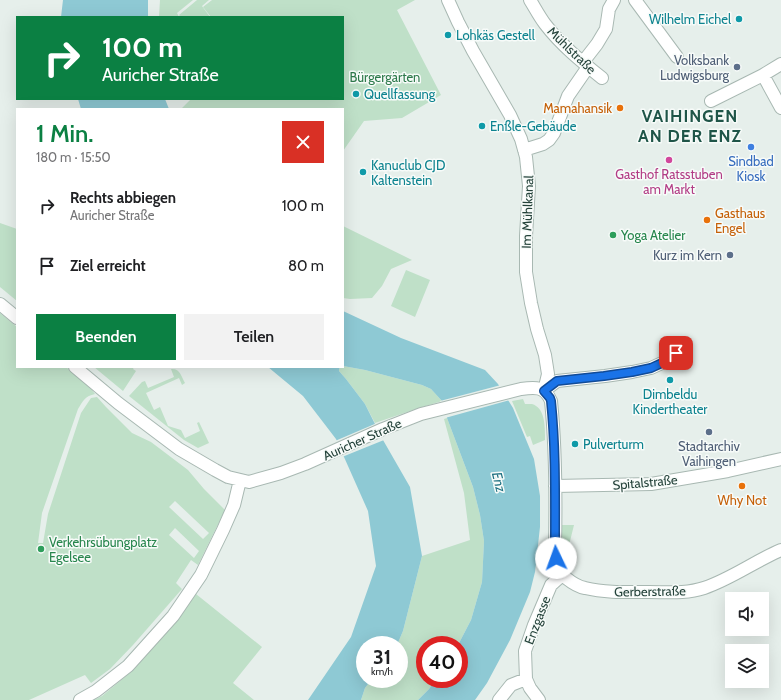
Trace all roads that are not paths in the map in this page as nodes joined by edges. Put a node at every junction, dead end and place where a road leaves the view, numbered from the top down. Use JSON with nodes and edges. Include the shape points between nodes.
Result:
{"nodes":[{"id":1,"x":448,"y":0,"type":"edge"},
{"id":2,"x":530,"y":0,"type":"edge"},
{"id":3,"x":614,"y":0,"type":"edge"},
{"id":4,"x":634,"y":0,"type":"edge"},
{"id":5,"x":677,"y":57,"type":"dead end"},
{"id":6,"x":585,"y":64,"type":"junction"},
{"id":7,"x":781,"y":64,"type":"edge"},
{"id":8,"x":763,"y":75,"type":"junction"},
{"id":9,"x":602,"y":78,"type":"dead end"},
{"id":10,"x":711,"y":101,"type":"dead end"},
{"id":11,"x":781,"y":108,"type":"edge"},
{"id":12,"x":524,"y":150,"type":"junction"},
{"id":13,"x":0,"y":304,"type":"edge"},
{"id":14,"x":16,"y":317,"type":"edge"},
{"id":15,"x":676,"y":353,"type":"dead end"},
{"id":16,"x":76,"y":368,"type":"edge"},
{"id":17,"x":544,"y":391,"type":"junction"},
{"id":18,"x":781,"y":459,"type":"edge"},
{"id":19,"x":240,"y":480,"type":"junction"},
{"id":20,"x":556,"y":486,"type":"junction"},
{"id":21,"x":781,"y":550,"type":"edge"},
{"id":22,"x":562,"y":575,"type":"junction"},
{"id":23,"x":526,"y":679,"type":"junction"},
{"id":24,"x":80,"y":700,"type":"edge"},
{"id":25,"x":499,"y":700,"type":"edge"},
{"id":26,"x":539,"y":700,"type":"edge"}],
"edges":[{"from":1,"to":12,"type":"street","name":"Im Mühlkanal","via":[[473,51],[510,115]]},
{"from":2,"to":6,"type":"street","name":"Mühlstraße","via":[[554,34]]},
{"from":3,"to":6,"type":"street","via":[[609,8],[606,29]]},
{"from":4,"to":5,"type":"street"},
{"from":6,"to":9,"type":"street","name":"Mühlstraße"},
{"from":6,"to":12,"type":"street","via":[[554,133],[543,144]]},
{"from":7,"to":8,"type":"street"},
{"from":8,"to":10,"type":"street"},
{"from":8,"to":11,"type":"street"},
{"from":12,"to":17,"type":"street","name":"Im Mühlkanal","via":[[522,166],[529,186],[526,272],[548,374]]},
{"from":13,"to":14,"type":"street"},
{"from":15,"to":17,"type":"street","via":[[651,368],[557,381]]},
{"from":16,"to":19,"type":"street","name":"Auricher Straße","via":[[179,449],[215,470]]},
{"from":17,"to":19,"type":"street","name":"Auricher Straße","via":[[532,388],[421,414],[281,473],[249,482]]},
{"from":17,"to":20,"type":"street","via":[[551,401]]},
{"from":18,"to":20,"type":"street","name":"Spitalstraße","via":[[651,484]]},
{"from":19,"to":24,"type":"street","via":[[234,505],[201,575],[173,616],[128,666]]},
{"from":20,"to":22,"type":"street","via":[[555,548]]},
{"from":21,"to":22,"type":"street","name":"Gerberstraße","via":[[716,583],[703,588],[676,592],[612,592],[583,588]]},
{"from":22,"to":23,"type":"street","name":"Enzgasse","via":[[551,585],[525,651]]},
{"from":23,"to":25,"type":"street","via":[[511,685]]},
{"from":23,"to":26,"type":"street"}]}
